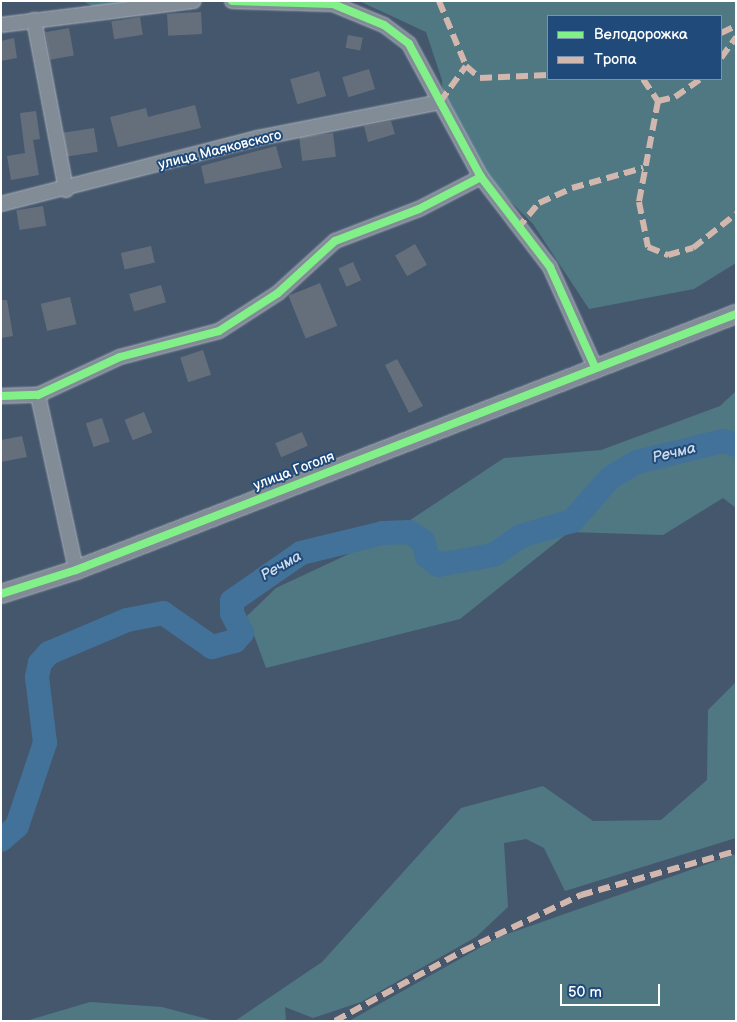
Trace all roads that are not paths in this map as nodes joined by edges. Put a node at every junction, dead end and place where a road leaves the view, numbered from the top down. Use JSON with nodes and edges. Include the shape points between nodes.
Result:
{"nodes":[{"id":1,"x":194,"y":1,"type":"edge"},
{"id":2,"x":232,"y":1,"type":"edge"},
{"id":3,"x":34,"y":20,"type":"junction"},
{"id":4,"x":1,"y":25,"type":"edge"},
{"id":5,"x":440,"y":102,"type":"junction"},
{"id":6,"x":481,"y":177,"type":"junction"},
{"id":7,"x":66,"y":190,"type":"junction"},
{"id":8,"x":1,"y":204,"type":"edge"},
{"id":9,"x":736,"y":314,"type":"edge"},
{"id":10,"x":595,"y":367,"type":"junction"},
{"id":11,"x":38,"y":395,"type":"junction"},
{"id":12,"x":1,"y":396,"type":"edge"},
{"id":13,"x":76,"y":570,"type":"junction"},
{"id":14,"x":1,"y":594,"type":"edge"}],
"edges":[{"from":1,"to":3,"type":"street"},
{"from":2,"to":5,"type":"street","via":[[333,4],[384,25],[409,44]]},
{"from":3,"to":4,"type":"street"},
{"from":3,"to":7,"type":"street"},
{"from":5,"to":6,"type":"street"},
{"from":5,"to":7,"type":"street","name":"улица Маяковского","via":[[258,138]]},
{"from":6,"to":10,"type":"street","via":[[550,267]]},
{"from":6,"to":11,"type":"street","via":[[419,209],[335,241],[278,293],[219,331],[120,357]]},
{"from":7,"to":8,"type":"street","name":"улица Маяковского"},
{"from":9,"to":10,"type":"street","name":"улица Гоголя"},
{"from":10,"to":13,"type":"street","name":"улица Гоголя"},
{"from":11,"to":12,"type":"street"},
{"from":11,"to":13,"type":"street"},
{"from":13,"to":14,"type":"street","name":"улица Гоголя"}]}
